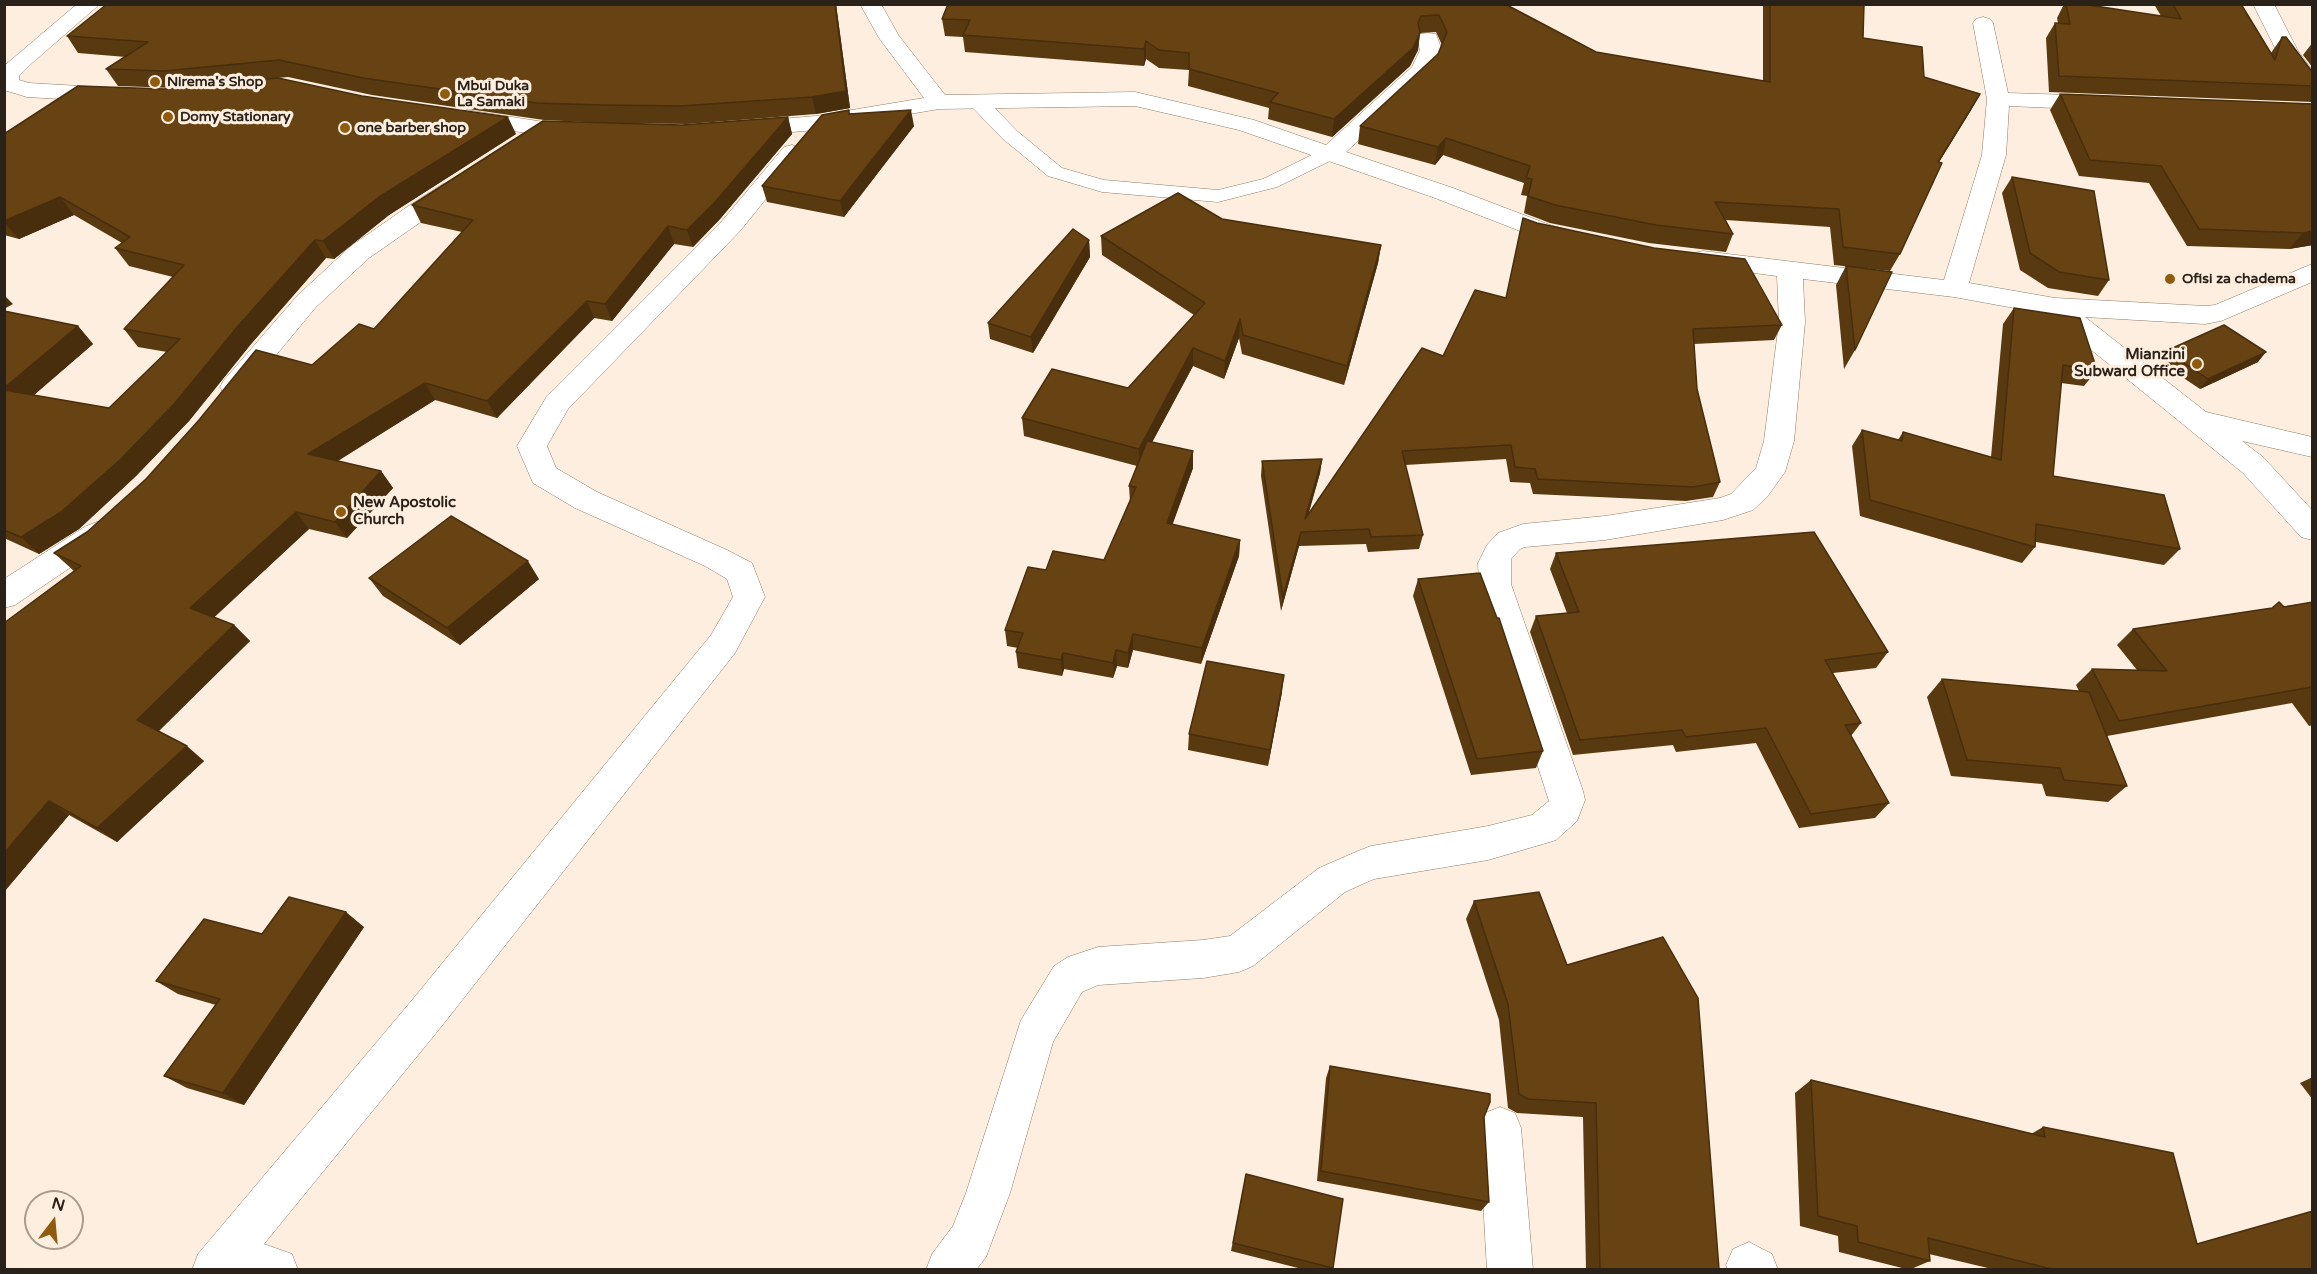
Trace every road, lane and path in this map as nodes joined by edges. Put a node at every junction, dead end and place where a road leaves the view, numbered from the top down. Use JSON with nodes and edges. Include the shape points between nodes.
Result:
{"nodes":[{"id":1,"x":90,"y":4,"type":"edge"},
{"id":2,"x":870,"y":4,"type":"edge"},
{"id":3,"x":2263,"y":4,"type":"edge"},
{"id":4,"x":1983,"y":23,"type":"dead end"},
{"id":5,"x":1428,"y":39,"type":"edge"},
{"id":6,"x":2313,"y":85,"type":"edge"},
{"id":7,"x":69,"y":94,"type":"junction"},
{"id":8,"x":137,"y":95,"type":"edge"},
{"id":9,"x":1998,"y":99,"type":"junction"},
{"id":10,"x":939,"y":102,"type":"junction"},
{"id":11,"x":979,"y":103,"type":"junction"},
{"id":12,"x":2126,"y":104,"type":"edge"},
{"id":13,"x":41,"y":111,"type":"edge"},
{"id":14,"x":446,"y":114,"type":"edge"},
{"id":15,"x":816,"y":123,"type":"junction"},
{"id":16,"x":544,"y":129,"type":"junction"},
{"id":17,"x":722,"y":130,"type":"edge"},
{"id":18,"x":596,"y":132,"type":"edge"},
{"id":19,"x":516,"y":148,"type":"edge"},
{"id":20,"x":1331,"y":153,"type":"junction"},
{"id":21,"x":470,"y":179,"type":"edge"},
{"id":22,"x":1581,"y":240,"type":"edge"},
{"id":23,"x":1684,"y":257,"type":"edge"},
{"id":24,"x":1790,"y":269,"type":"junction"},
{"id":25,"x":2313,"y":272,"type":"edge"},
{"id":26,"x":1954,"y":289,"type":"junction"},
{"id":27,"x":2055,"y":307,"type":"junction"},
{"id":28,"x":221,"y":402,"type":"edge"},
{"id":29,"x":2196,"y":420,"type":"junction"},
{"id":30,"x":2313,"y":447,"type":"edge"},
{"id":31,"x":116,"y":516,"type":"edge"},
{"id":32,"x":2313,"y":529,"type":"edge"},
{"id":33,"x":4,"y":596,"type":"edge"},
{"id":34,"x":1500,"y":1128,"type":"dead end"},
{"id":35,"x":220,"y":1263,"type":"edge"},
{"id":36,"x":276,"y":1269,"type":"edge"},
{"id":37,"x":948,"y":1269,"type":"edge"},
{"id":38,"x":1509,"y":1269,"type":"edge"}],
"edges":[{"from":1,"to":7,"type":"street","via":[[8,75],[8,84],[27,90]]},
{"from":2,"to":10,"type":"street","via":[[890,38]]},
{"from":3,"to":6,"type":"street","via":[[2288,52]]},
{"from":4,"to":9,"type":"street"},
{"from":5,"to":20,"type":"street","via":[[1431,50],[1422,70]]},
{"from":7,"to":8,"type":"street"},
{"from":7,"to":13,"type":"lane"},
{"from":9,"to":12,"type":"street"},
{"from":9,"to":26,"type":"street","via":[[1994,155]]},
{"from":10,"to":11,"type":"street"},
{"from":10,"to":15,"type":"street"},
{"from":11,"to":20,"type":"street","via":[[1135,99],[1246,125]]},
{"from":11,"to":20,"type":"lane","via":[[1055,172],[1102,186],[1218,196],[1270,183]]},
{"from":14,"to":16,"type":"street"},
{"from":15,"to":17,"type":"street"},
{"from":15,"to":35,"type":"street","via":[[730,226],[557,403],[532,446],[544,476],[586,500],[741,572],[749,597],[723,644]]},
{"from":16,"to":18,"type":"street"},
{"from":16,"to":19,"type":"street"},
{"from":20,"to":22,"type":"street","via":[[1542,231]]},
{"from":21,"to":28,"type":"street","via":[[360,252],[307,301]]},
{"from":23,"to":24,"type":"street"},
{"from":24,"to":26,"type":"street"},
{"from":24,"to":37,"type":"street","via":[[1792,322],[1779,441],[1770,472],[1756,489],[1742,502],[1723,509],[1605,528],[1523,536],[1509,541],[1498,553],[1494,563],[1495,584],[1565,791],[1564,810],[1544,828],[1488,843],[1371,863],[1332,880],[1239,953],[1098,966],[1068,979],[1035,1034],[970,1241]]},
{"from":25,"to":27,"type":"street","via":[[2221,312],[2205,315]]},
{"from":26,"to":27,"type":"street"},
{"from":27,"to":29,"type":"street"},
{"from":29,"to":30,"type":"street"},
{"from":29,"to":32,"type":"street","via":[[2253,465]]},
{"from":31,"to":33,"type":"street","via":[[91,539]]},
{"from":34,"to":38,"type":"street"},
{"from":35,"to":36,"type":"street"}]}
